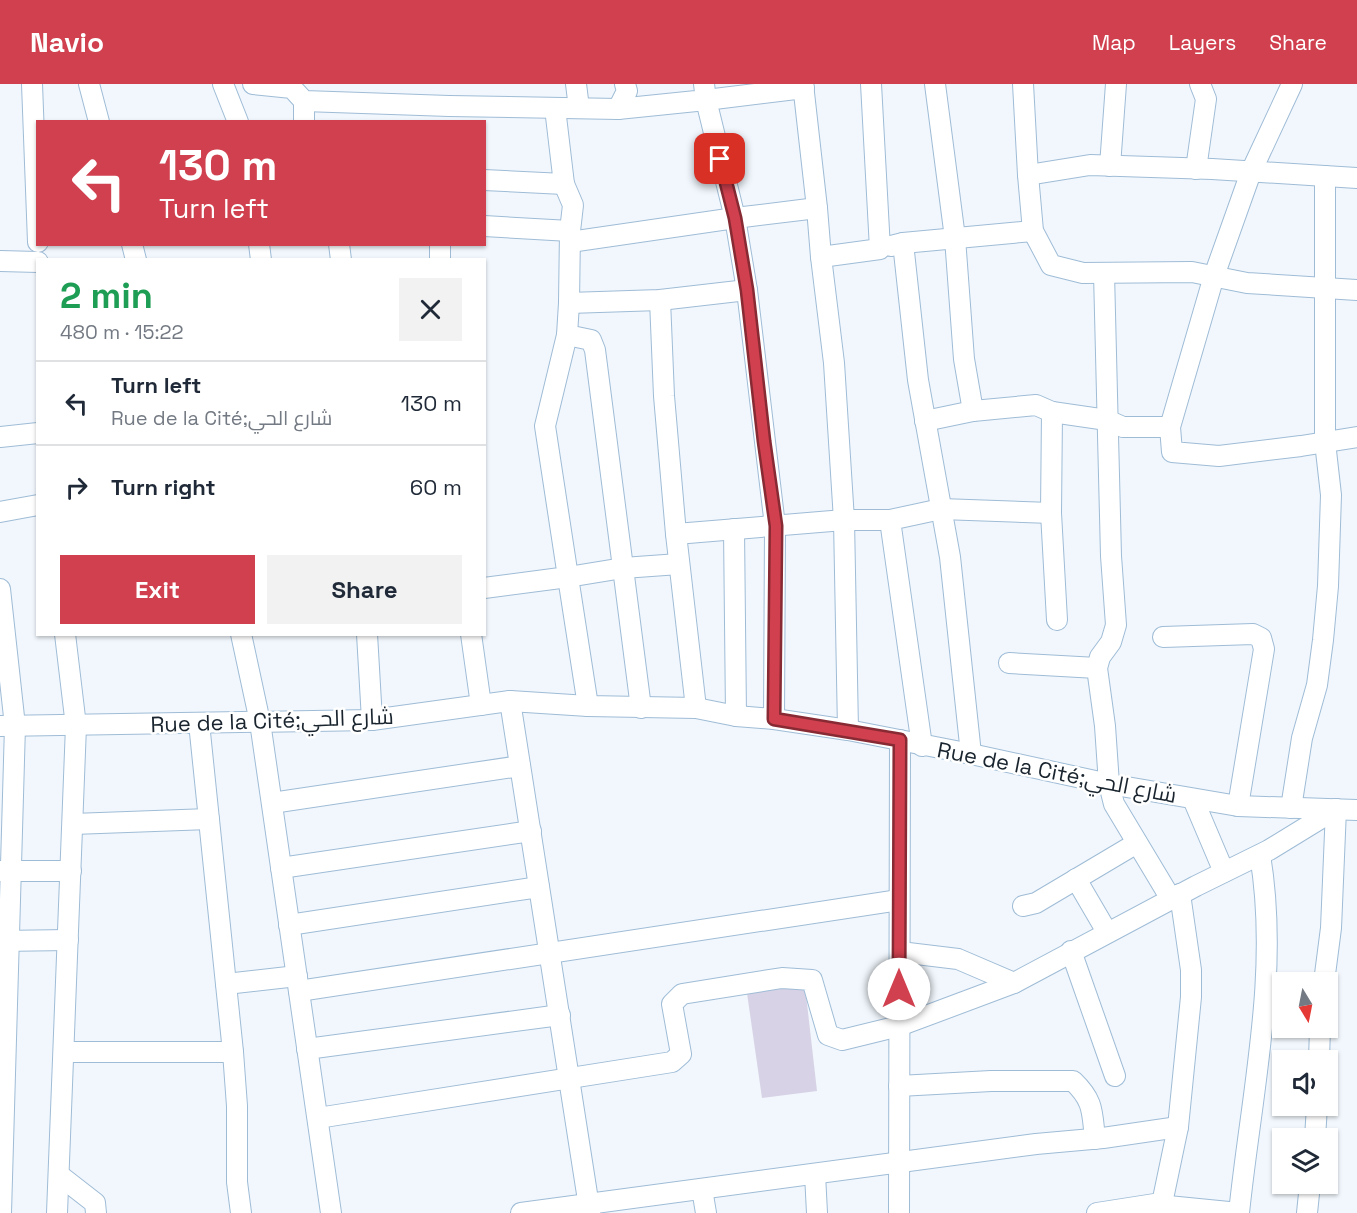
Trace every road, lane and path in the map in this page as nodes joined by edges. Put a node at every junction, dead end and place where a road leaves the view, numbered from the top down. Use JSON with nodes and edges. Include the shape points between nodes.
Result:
{"nodes":[{"id":1,"x":32,"y":84,"type":"edge"},
{"id":2,"x":95,"y":84,"type":"edge"},
{"id":3,"x":223,"y":84,"type":"edge"},
{"id":4,"x":253,"y":84,"type":"edge"},
{"id":5,"x":576,"y":84,"type":"edge"},
{"id":6,"x":626,"y":84,"type":"edge"},
{"id":7,"x":871,"y":84,"type":"edge"},
{"id":8,"x":935,"y":84,"type":"edge"},
{"id":9,"x":1023,"y":84,"type":"edge"},
{"id":10,"x":1116,"y":84,"type":"edge"},
{"id":11,"x":1200,"y":84,"type":"edge"},
{"id":12,"x":1292,"y":84,"type":"edge"},
{"id":13,"x":804,"y":86,"type":"edge"},
{"id":14,"x":296,"y":91,"type":"edge"},
{"id":15,"x":705,"y":92,"type":"edge"},
{"id":16,"x":374,"y":94,"type":"edge"},
{"id":17,"x":555,"y":108,"type":"junction"},
{"id":18,"x":579,"y":108,"type":"junction"},
{"id":19,"x":618,"y":109,"type":"junction"},
{"id":20,"x":448,"y":114,"type":"edge"},
{"id":21,"x":99,"y":120,"type":"edge"},
{"id":22,"x":237,"y":120,"type":"edge"},
{"id":23,"x":303,"y":120,"type":"edge"},
{"id":24,"x":1110,"y":166,"type":"junction"},
{"id":25,"x":1197,"y":169,"type":"junction"},
{"id":26,"x":1251,"y":172,"type":"junction"},
{"id":27,"x":1028,"y":174,"type":"junction"},
{"id":28,"x":1325,"y":176,"type":"junction"},
{"id":29,"x":1357,"y":178,"type":"edge"},
{"id":30,"x":486,"y":180,"type":"edge"},
{"id":31,"x":564,"y":184,"type":"junction"},
{"id":32,"x":36,"y":191,"type":"edge"},
{"id":33,"x":817,"y":208,"type":"junction"},
{"id":34,"x":735,"y":218,"type":"junction"},
{"id":35,"x":486,"y":226,"type":"edge"},
{"id":36,"x":1034,"y":231,"type":"junction"},
{"id":37,"x":570,"y":237,"type":"junction"},
{"id":38,"x":955,"y":238,"type":"junction"},
{"id":39,"x":903,"y":243,"type":"junction"},
{"id":40,"x":880,"y":249,"type":"junction"},
{"id":41,"x":820,"y":257,"type":"junction"},
{"id":42,"x":0,"y":261,"type":"edge"},
{"id":43,"x":36,"y":261,"type":"edge"},
{"id":44,"x":1104,"y":273,"type":"junction"},
{"id":45,"x":1214,"y":276,"type":"junction"},
{"id":46,"x":1325,"y":288,"type":"junction"},
{"id":47,"x":747,"y":290,"type":"junction"},
{"id":48,"x":1357,"y":290,"type":"edge"},
{"id":49,"x":660,"y":300,"type":"junction"},
{"id":50,"x":569,"y":303,"type":"junction"},
{"id":51,"x":567,"y":336,"type":"junction"},
{"id":52,"x":973,"y":411,"type":"junction"},
{"id":53,"x":1052,"y":412,"type":"junction"},
{"id":54,"x":1107,"y":420,"type":"junction"},
{"id":55,"x":925,"y":421,"type":"junction"},
{"id":56,"x":1170,"y":427,"type":"junction"},
{"id":57,"x":36,"y":434,"type":"edge"},
{"id":58,"x":1357,"y":436,"type":"edge"},
{"id":59,"x":0,"y":437,"type":"edge"},
{"id":60,"x":1325,"y":442,"type":"junction"},
{"id":61,"x":36,"y":505,"type":"edge"},
{"id":62,"x":941,"y":509,"type":"junction"},
{"id":63,"x":0,"y":512,"type":"edge"},
{"id":64,"x":1051,"y":513,"type":"junction"},
{"id":65,"x":844,"y":520,"type":"junction"},
{"id":66,"x":890,"y":520,"type":"junction"},
{"id":67,"x":776,"y":526,"type":"junction"},
{"id":68,"x":734,"y":529,"type":"junction"},
{"id":69,"x":676,"y":534,"type":"junction"},
{"id":70,"x":679,"y":564,"type":"junction"},
{"id":71,"x":623,"y":568,"type":"junction"},
{"id":72,"x":568,"y":577,"type":"junction"},
{"id":73,"x":486,"y":588,"type":"edge"},
{"id":74,"x":0,"y":590,"type":"edge"},
{"id":75,"x":1057,"y":620,"type":"dead end"},
{"id":76,"x":65,"y":636,"type":"edge"},
{"id":77,"x":241,"y":636,"type":"edge"},
{"id":78,"x":367,"y":636,"type":"edge"},
{"id":79,"x":471,"y":636,"type":"edge"},
{"id":80,"x":1163,"y":636,"type":"dead end"},
{"id":81,"x":1009,"y":663,"type":"dead end"},
{"id":82,"x":1097,"y":668,"type":"junction"},
{"id":83,"x":510,"y":701,"type":"junction"},
{"id":84,"x":481,"y":705,"type":"junction"},
{"id":85,"x":588,"y":706,"type":"junction"},
{"id":86,"x":640,"y":708,"type":"junction"},
{"id":87,"x":696,"y":708,"type":"junction"},
{"id":88,"x":736,"y":716,"type":"junction"},
{"id":89,"x":774,"y":719,"type":"junction"},
{"id":90,"x":372,"y":720,"type":"junction"},
{"id":91,"x":260,"y":722,"type":"junction"},
{"id":92,"x":199,"y":723,"type":"junction"},
{"id":93,"x":8,"y":726,"type":"edge"},
{"id":94,"x":76,"y":726,"type":"junction"},
{"id":95,"x":848,"y":730,"type":"junction"},
{"id":96,"x":900,"y":740,"type":"junction"},
{"id":97,"x":922,"y":746,"type":"junction"},
{"id":98,"x":971,"y":754,"type":"junction"},
{"id":99,"x":520,"y":766,"type":"junction"},
{"id":100,"x":1109,"y":784,"type":"junction"},
{"id":101,"x":1193,"y":799,"type":"junction"},
{"id":102,"x":272,"y":803,"type":"junction"},
{"id":103,"x":1238,"y":806,"type":"junction"},
{"id":104,"x":1291,"y":808,"type":"junction"},
{"id":105,"x":1336,"y":809,"type":"junction"},
{"id":106,"x":1357,"y":810,"type":"edge"},
{"id":107,"x":209,"y":819,"type":"junction"},
{"id":108,"x":73,"y":824,"type":"junction"},
{"id":109,"x":531,"y":831,"type":"junction"},
{"id":110,"x":1137,"y":843,"type":"junction"},
{"id":111,"x":1260,"y":855,"type":"junction"},
{"id":112,"x":281,"y":868,"type":"junction"},
{"id":113,"x":6,"y":871,"type":"edge"},
{"id":114,"x":71,"y":871,"type":"junction"},
{"id":115,"x":1224,"y":872,"type":"junction"},
{"id":116,"x":1076,"y":879,"type":"junction"},
{"id":117,"x":539,"y":887,"type":"junction"},
{"id":118,"x":1175,"y":897,"type":"junction"},
{"id":119,"x":899,"y":900,"type":"junction"},
{"id":120,"x":1023,"y":906,"type":"dead end"},
{"id":121,"x":289,"y":925,"type":"junction"},
{"id":122,"x":1107,"y":932,"type":"junction"},
{"id":123,"x":68,"y":940,"type":"junction"},
{"id":124,"x":5,"y":941,"type":"edge"},
{"id":125,"x":550,"y":951,"type":"junction"},
{"id":126,"x":1071,"y":951,"type":"junction"},
{"id":127,"x":900,"y":952,"type":"junction"},
{"id":128,"x":1325,"y":972,"type":"edge"},
{"id":129,"x":298,"y":983,"type":"junction"},
{"id":130,"x":1014,"y":983,"type":"junction"},
{"id":131,"x":226,"y":984,"type":"junction"},
{"id":132,"x":4,"y":994,"type":"edge"},
{"id":133,"x":560,"y":1015,"type":"junction"},
{"id":134,"x":899,"y":1026,"type":"junction"},
{"id":135,"x":3,"y":1044,"type":"edge"},
{"id":136,"x":308,"y":1049,"type":"junction"},
{"id":137,"x":64,"y":1052,"type":"junction"},
{"id":138,"x":233,"y":1052,"type":"junction"},
{"id":139,"x":1115,"y":1076,"type":"dead end"},
{"id":140,"x":570,"y":1079,"type":"junction"},
{"id":141,"x":899,"y":1086,"type":"junction"},
{"id":142,"x":318,"y":1118,"type":"junction"},
{"id":143,"x":1178,"y":1127,"type":"junction"},
{"id":144,"x":2,"y":1138,"type":"edge"},
{"id":145,"x":1095,"y":1139,"type":"junction"},
{"id":146,"x":899,"y":1163,"type":"junction"},
{"id":147,"x":59,"y":1174,"type":"junction"},
{"id":148,"x":815,"y":1174,"type":"junction"},
{"id":149,"x":702,"y":1189,"type":"junction"},
{"id":150,"x":1309,"y":1194,"type":"edge"},
{"id":151,"x":656,"y":1204,"type":"edge"},
{"id":152,"x":1160,"y":1208,"type":"edge"},
{"id":153,"x":1,"y":1209,"type":"edge"},
{"id":154,"x":590,"y":1209,"type":"edge"},
{"id":155,"x":57,"y":1213,"type":"edge"},
{"id":156,"x":96,"y":1213,"type":"edge"},
{"id":157,"x":241,"y":1213,"type":"edge"},
{"id":158,"x":331,"y":1213,"type":"edge"},
{"id":159,"x":521,"y":1213,"type":"edge"},
{"id":160,"x":706,"y":1213,"type":"edge"},
{"id":161,"x":817,"y":1213,"type":"edge"},
{"id":162,"x":899,"y":1213,"type":"edge"},
{"id":163,"x":1097,"y":1213,"type":"edge"},
{"id":164,"x":1239,"y":1213,"type":"edge"},
{"id":165,"x":1307,"y":1213,"type":"edge"}],
"edges":[{"from":1,"to":32,"type":"street"},
{"from":2,"to":21,"type":"street"},
{"from":3,"to":22,"type":"street"},
{"from":4,"to":14,"type":"street"},
{"from":5,"to":18,"type":"street"},
{"from":6,"to":19,"type":"street","via":[[627,91]]},
{"from":7,"to":40,"type":"street"},
{"from":8,"to":38,"type":"street"},
{"from":9,"to":27,"type":"street"},
{"from":10,"to":24,"type":"street"},
{"from":11,"to":25,"type":"street","via":[[1206,99]]},
{"from":12,"to":26,"type":"street"},
{"from":13,"to":15,"type":"street"},
{"from":13,"to":33,"type":"street"},
{"from":14,"to":16,"type":"street"},
{"from":14,"to":23,"type":"street"},
{"from":15,"to":19,"type":"street"},
{"from":15,"to":34,"type":"street"},
{"from":16,"to":20,"type":"street"},
{"from":17,"to":18,"type":"street"},
{"from":17,"to":20,"type":"street"},
{"from":17,"to":31,"type":"street"},
{"from":18,"to":19,"type":"street"},
{"from":24,"to":25,"type":"street"},
{"from":24,"to":27,"type":"street"},
{"from":25,"to":26,"type":"street"},
{"from":26,"to":28,"type":"street"},
{"from":26,"to":45,"type":"street"},
{"from":27,"to":36,"type":"street"},
{"from":28,"to":29,"type":"street"},
{"from":28,"to":46,"type":"street"},
{"from":30,"to":31,"type":"street"},
{"from":31,"to":37,"type":"street","via":[[573,205]]},
{"from":33,"to":34,"type":"street"},
{"from":33,"to":41,"type":"street"},
{"from":34,"to":37,"type":"street"},
{"from":34,"to":47,"type":"street"},
{"from":35,"to":37,"type":"street"},
{"from":36,"to":38,"type":"street"},
{"from":36,"to":44,"type":"street","via":[[1051,265],[1083,273]]},
{"from":37,"to":50,"type":"street"},
{"from":38,"to":39,"type":"street"},
{"from":38,"to":52,"type":"street","via":[[964,359]]},
{"from":39,"to":40,"type":"street"},
{"from":39,"to":55,"type":"street"},
{"from":40,"to":41,"type":"street"},
{"from":41,"to":65,"type":"street","via":[[834,363]]},
{"from":42,"to":43,"type":"street"},
{"from":44,"to":45,"type":"street","via":[[1192,272]]},
{"from":44,"to":54,"type":"street"},
{"from":45,"to":46,"type":"street","via":[[1247,283]]},
{"from":45,"to":56,"type":"street"},
{"from":46,"to":48,"type":"street"},
{"from":46,"to":60,"type":"street"},
{"from":47,"to":49,"type":"street"},
{"from":47,"to":67,"type":"street"},
{"from":49,"to":50,"type":"street"},
{"from":49,"to":69,"type":"street","via":[[663,396]]},
{"from":50,"to":51,"type":"street"},
{"from":51,"to":71,"type":"street","via":[[591,340],[595,350]]},
{"from":51,"to":72,"type":"street","via":[[545,426]]},
{"from":52,"to":53,"type":"street","via":[[1036,405]]},
{"from":52,"to":55,"type":"street"},
{"from":53,"to":54,"type":"street"},
{"from":53,"to":64,"type":"street"},
{"from":54,"to":56,"type":"street","via":[[1123,427]]},
{"from":54,"to":82,"type":"street","via":[[1116,625]]},
{"from":55,"to":62,"type":"street"},
{"from":56,"to":60,"type":"street","via":[[1173,452],[1219,456]]},
{"from":57,"to":59,"type":"street"},
{"from":58,"to":60,"type":"street"},
{"from":60,"to":104,"type":"street","via":[[1331,495],[1323,640]]},
{"from":61,"to":63,"type":"street"},
{"from":62,"to":64,"type":"street"},
{"from":62,"to":66,"type":"street"},
{"from":62,"to":98,"type":"street"},
{"from":64,"to":75,"type":"street"},
{"from":65,"to":66,"type":"street"},
{"from":65,"to":67,"type":"street"},
{"from":65,"to":95,"type":"street"},
{"from":66,"to":97,"type":"street"},
{"from":67,"to":68,"type":"street"},
{"from":67,"to":89,"type":"street"},
{"from":68,"to":69,"type":"street"},
{"from":68,"to":88,"type":"street"},
{"from":69,"to":70,"type":"street"},
{"from":70,"to":71,"type":"street"},
{"from":70,"to":87,"type":"street"},
{"from":71,"to":72,"type":"street"},
{"from":71,"to":86,"type":"street"},
{"from":72,"to":73,"type":"street"},
{"from":72,"to":85,"type":"street"},
{"from":74,"to":93,"type":"street"},
{"from":76,"to":94,"type":"street"},
{"from":77,"to":91,"type":"street"},
{"from":78,"to":90,"type":"street"},
{"from":79,"to":84,"type":"street"},
{"from":80,"to":103,"type":"street","via":[[1253,634],[1261,638],[1264,649]]},
{"from":81,"to":82,"type":"street"},
{"from":82,"to":100,"type":"street"},
{"from":83,"to":84,"type":"street","name":"Rue de la Cité;شارع الحي"},
{"from":83,"to":85,"type":"street","name":"Rue de la Cité;شارع الحي"},
{"from":83,"to":99,"type":"street"},
{"from":84,"to":90,"type":"street","name":"Rue de la Cité;شارع الحي"},
{"from":85,"to":86,"type":"street","name":"Rue de la Cité;شارع الحي"},
{"from":86,"to":87,"type":"street","name":"Rue de la Cité;شارع الحي"},
{"from":87,"to":88,"type":"street","name":"Rue de la Cité;شارع الحي"},
{"from":88,"to":89,"type":"street","name":"Rue de la Cité;شارع الحي"},
{"from":89,"to":95,"type":"street","name":"Rue de la Cité;شارع الحي"},
{"from":90,"to":91,"type":"street","name":"Rue de la Cité;شارع الحي"},
{"from":91,"to":92,"type":"street","name":"Rue de la Cité;شارع الحي"},
{"from":91,"to":102,"type":"street"},
{"from":92,"to":94,"type":"street","name":"Rue de la Cité;شارع الحي"},
{"from":92,"to":107,"type":"street"},
{"from":93,"to":94,"type":"street","name":"Rue de la Cité;شارع الحي"},
{"from":93,"to":113,"type":"street"},
{"from":94,"to":108,"type":"street"},
{"from":95,"to":96,"type":"street","name":"Rue de la Cité;شارع الحي"},
{"from":96,"to":97,"type":"street","name":"Rue de la Cité;شارع الحي"},
{"from":96,"to":119,"type":"street"},
{"from":97,"to":98,"type":"street","name":"Rue de la Cité;شارع الحي"},
{"from":98,"to":100,"type":"street","name":"Rue de la Cité;شارع الحي"},
{"from":99,"to":102,"type":"street"},
{"from":99,"to":109,"type":"street"},
{"from":100,"to":101,"type":"street","name":"Rue de la Cité;شارع الحي"},
{"from":100,"to":110,"type":"street","via":[[1114,804]]},
{"from":101,"to":103,"type":"street","name":"Rue de la Cité;شارع الحي"},
{"from":101,"to":115,"type":"street"},
{"from":102,"to":112,"type":"street"},
{"from":103,"to":104,"type":"street","name":"Rue de la Cité;شارع الحي"},
{"from":104,"to":105,"type":"street","name":"Rue de la Cité;شارع الحي"},
{"from":105,"to":106,"type":"street","name":"Rue de la Cité;شارع الحي"},
{"from":105,"to":111,"type":"street"},
{"from":105,"to":128,"type":"street"},
{"from":107,"to":108,"type":"street"},
{"from":107,"to":131,"type":"street"},
{"from":108,"to":114,"type":"street"},
{"from":109,"to":112,"type":"street"},
{"from":109,"to":117,"type":"street"},
{"from":110,"to":116,"type":"street"},
{"from":110,"to":118,"type":"street"},
{"from":111,"to":115,"type":"street"},
{"from":111,"to":164,"type":"street","via":[[1267,958]]},
{"from":112,"to":121,"type":"street"},
{"from":113,"to":114,"type":"street"},
{"from":113,"to":124,"type":"street"},
{"from":114,"to":123,"type":"street"},
{"from":115,"to":118,"type":"street"},
{"from":116,"to":120,"type":"street","via":[[1036,903]]},
{"from":116,"to":122,"type":"street"},
{"from":117,"to":121,"type":"street"},
{"from":117,"to":125,"type":"street"},
{"from":118,"to":122,"type":"street"},
{"from":118,"to":143,"type":"street","via":[[1191,970]]},
{"from":119,"to":125,"type":"street"},
{"from":119,"to":127,"type":"street"},
{"from":121,"to":129,"type":"street"},
{"from":122,"to":126,"type":"street"},
{"from":123,"to":124,"type":"street"},
{"from":123,"to":137,"type":"street"},
{"from":124,"to":132,"type":"street"},
{"from":125,"to":129,"type":"street"},
{"from":125,"to":133,"type":"street"},
{"from":126,"to":130,"type":"street"},
{"from":126,"to":139,"type":"street"},
{"from":127,"to":130,"type":"street","via":[[958,959]]},
{"from":127,"to":134,"type":"street"},
{"from":129,"to":131,"type":"street"},
{"from":129,"to":136,"type":"street"},
{"from":130,"to":134,"type":"street"},
{"from":131,"to":138,"type":"street"},
{"from":132,"to":135,"type":"street"},
{"from":133,"to":136,"type":"street"},
{"from":133,"to":140,"type":"street"},
{"from":134,"to":140,"type":"street","via":[[842,1040],[828,1035],[812,980],[782,978],[682,994],[672,1004],[681,1054],[672,1062]]},
{"from":134,"to":141,"type":"street"},
{"from":135,"to":144,"type":"street"},
{"from":136,"to":142,"type":"street"},
{"from":137,"to":138,"type":"street"},
{"from":137,"to":147,"type":"street"},
{"from":138,"to":157,"type":"street"},
{"from":140,"to":142,"type":"street"},
{"from":140,"to":154,"type":"street"},
{"from":141,"to":145,"type":"street","via":[[1073,1081],[1092,1107]]},
{"from":141,"to":146,"type":"street"},
{"from":142,"to":158,"type":"street"},
{"from":143,"to":145,"type":"street"},
{"from":143,"to":152,"type":"street"},
{"from":144,"to":153,"type":"street"},
{"from":145,"to":146,"type":"street"},
{"from":146,"to":148,"type":"street"},
{"from":146,"to":162,"type":"street"},
{"from":147,"to":155,"type":"street"},
{"from":147,"to":156,"type":"street","via":[[94,1203]]},
{"from":148,"to":149,"type":"street"},
{"from":148,"to":161,"type":"street"},
{"from":149,"to":151,"type":"street"},
{"from":149,"to":160,"type":"street"},
{"from":150,"to":165,"type":"street"},
{"from":151,"to":154,"type":"street"},
{"from":152,"to":163,"type":"street"},
{"from":152,"to":164,"type":"street"},
{"from":154,"to":159,"type":"street"}]}
